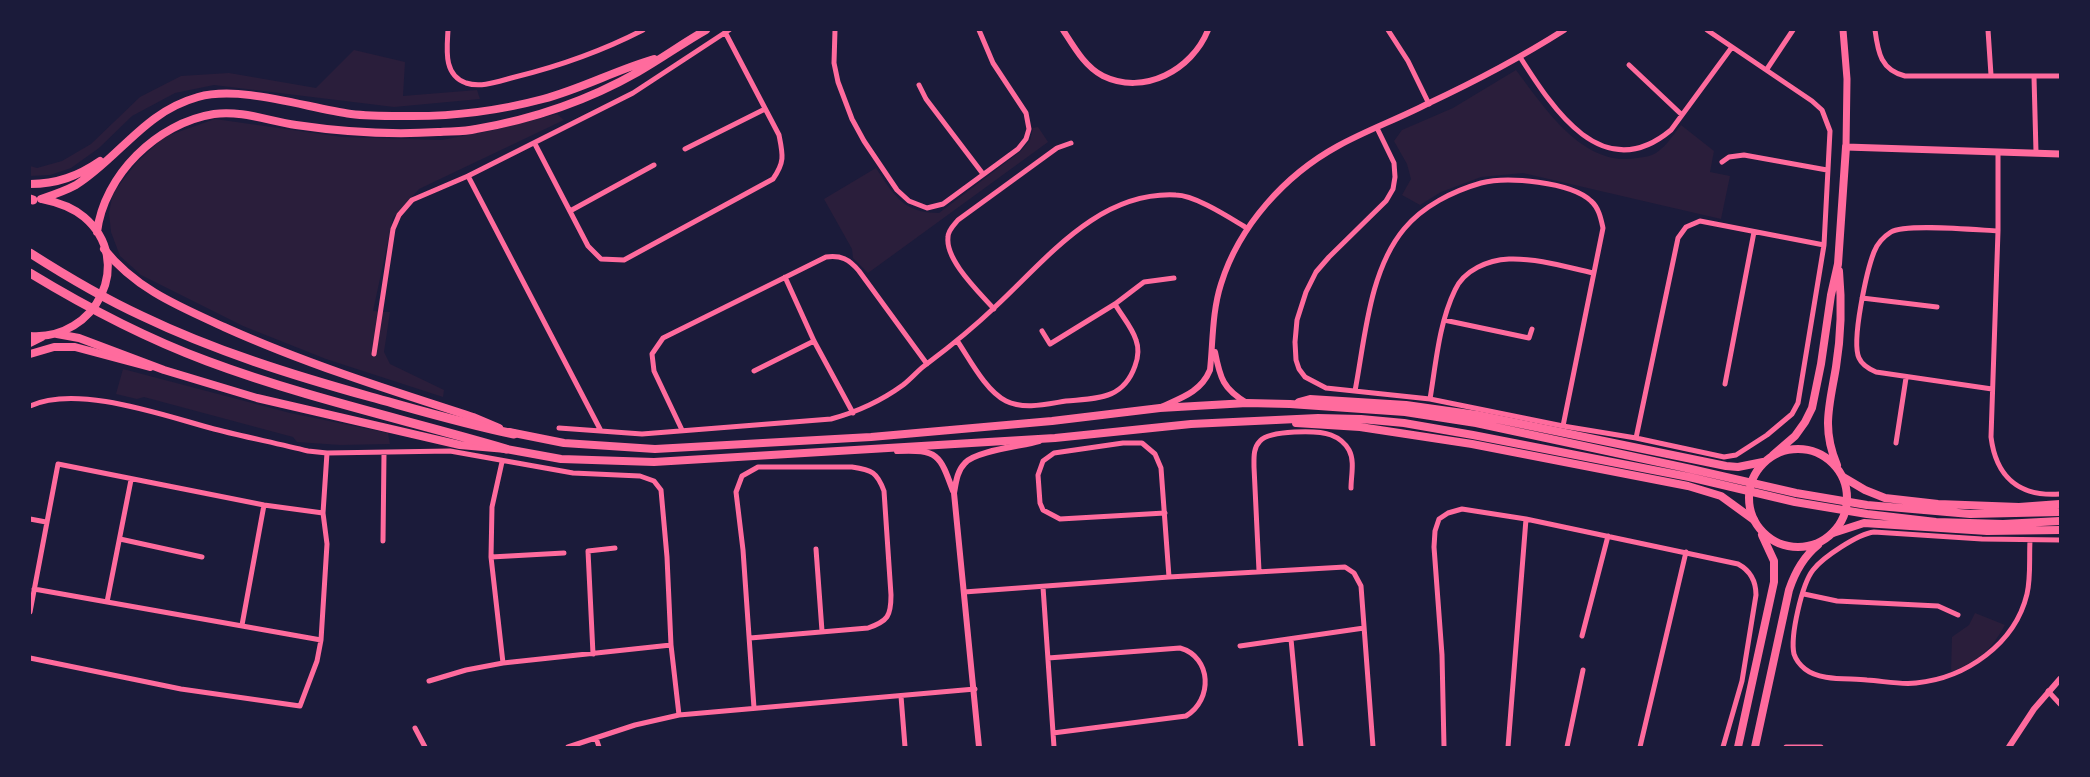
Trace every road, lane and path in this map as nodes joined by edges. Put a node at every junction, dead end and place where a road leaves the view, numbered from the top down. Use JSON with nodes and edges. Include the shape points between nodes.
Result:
{"nodes":[{"id":1,"x":448,"y":30,"type":"edge"},
{"id":2,"x":643,"y":30,"type":"edge"},
{"id":3,"x":706,"y":30,"type":"edge"},
{"id":4,"x":835,"y":30,"type":"edge"},
{"id":5,"x":979,"y":30,"type":"edge"},
{"id":6,"x":1063,"y":30,"type":"edge"},
{"id":7,"x":1208,"y":30,"type":"edge"},
{"id":8,"x":1388,"y":30,"type":"edge"},
{"id":9,"x":1564,"y":30,"type":"edge"},
{"id":10,"x":1707,"y":30,"type":"edge"},
{"id":11,"x":1793,"y":30,"type":"edge"},
{"id":12,"x":1843,"y":30,"type":"edge"},
{"id":13,"x":1875,"y":30,"type":"edge"},
{"id":14,"x":1988,"y":30,"type":"edge"},
{"id":15,"x":727,"y":31,"type":"edge"},
{"id":16,"x":1732,"y":48,"type":"junction"},
{"id":17,"x":661,"y":57,"type":"junction"},
{"id":18,"x":1520,"y":57,"type":"junction"},
{"id":19,"x":1629,"y":65,"type":"dead end"},
{"id":20,"x":1767,"y":69,"type":"junction"},
{"id":21,"x":1991,"y":75,"type":"junction"},
{"id":22,"x":2060,"y":76,"type":"edge"},
{"id":23,"x":2034,"y":77,"type":"junction"},
{"id":24,"x":918,"y":85,"type":"dead end"},
{"id":25,"x":1429,"y":104,"type":"junction"},
{"id":26,"x":765,"y":109,"type":"junction"},
{"id":27,"x":1682,"y":115,"type":"junction"},
{"id":28,"x":1377,"y":128,"type":"junction"},
{"id":29,"x":124,"y":143,"type":"junction"},
{"id":30,"x":1072,"y":143,"type":"dead end"},
{"id":31,"x":534,"y":144,"type":"junction"},
{"id":32,"x":1846,"y":146,"type":"junction"},
{"id":33,"x":685,"y":149,"type":"dead end"},
{"id":34,"x":1998,"y":152,"type":"junction"},
{"id":35,"x":2036,"y":152,"type":"junction"},
{"id":36,"x":2060,"y":154,"type":"edge"},
{"id":37,"x":1722,"y":162,"type":"dead end"},
{"id":38,"x":654,"y":165,"type":"dead end"},
{"id":39,"x":1827,"y":170,"type":"junction"},
{"id":40,"x":983,"y":174,"type":"junction"},
{"id":41,"x":468,"y":176,"type":"junction"},
{"id":42,"x":30,"y":184,"type":"edge"},
{"id":43,"x":33,"y":200,"type":"edge"},
{"id":44,"x":570,"y":212,"type":"junction"},
{"id":45,"x":1247,"y":228,"type":"junction"},
{"id":46,"x":1998,"y":231,"type":"junction"},
{"id":47,"x":97,"y":232,"type":"junction"},
{"id":48,"x":1754,"y":232,"type":"junction"},
{"id":49,"x":1824,"y":245,"type":"junction"},
{"id":50,"x":104,"y":249,"type":"junction"},
{"id":51,"x":30,"y":253,"type":"edge"},
{"id":52,"x":1838,"y":264,"type":"junction"},
{"id":53,"x":1593,"y":272,"type":"junction"},
{"id":54,"x":30,"y":273,"type":"edge"},
{"id":55,"x":784,"y":277,"type":"junction"},
{"id":56,"x":1174,"y":278,"type":"dead end"},
{"id":57,"x":1862,"y":298,"type":"junction"},
{"id":58,"x":1115,"y":304,"type":"junction"},
{"id":59,"x":1938,"y":307,"type":"dead end"},
{"id":60,"x":994,"y":309,"type":"junction"},
{"id":61,"x":1444,"y":320,"type":"junction"},
{"id":62,"x":1532,"y":328,"type":"dead end"},
{"id":63,"x":1042,"y":331,"type":"dead end"},
{"id":64,"x":58,"y":334,"type":"junction"},
{"id":65,"x":30,"y":336,"type":"edge"},
{"id":66,"x":42,"y":337,"type":"junction"},
{"id":67,"x":814,"y":341,"type":"junction"},
{"id":68,"x":958,"y":342,"type":"junction"},
{"id":69,"x":30,"y":343,"type":"edge"},
{"id":70,"x":1213,"y":344,"type":"junction"},
{"id":71,"x":30,"y":354,"type":"edge"},
{"id":72,"x":374,"y":354,"type":"dead end"},
{"id":73,"x":927,"y":364,"type":"junction"},
{"id":74,"x":164,"y":370,"type":"junction"},
{"id":75,"x":754,"y":371,"type":"dead end"},
{"id":76,"x":1906,"y":378,"type":"junction"},
{"id":77,"x":1725,"y":384,"type":"dead end"},
{"id":78,"x":1992,"y":389,"type":"junction"},
{"id":79,"x":1355,"y":391,"type":"junction"},
{"id":80,"x":1430,"y":398,"type":"junction"},
{"id":81,"x":1247,"y":403,"type":"junction"},
{"id":82,"x":1290,"y":404,"type":"junction"},
{"id":83,"x":30,"y":406,"type":"edge"},
{"id":84,"x":1160,"y":408,"type":"junction"},
{"id":85,"x":853,"y":413,"type":"junction"},
{"id":86,"x":1272,"y":420,"type":"junction"},
{"id":87,"x":1563,"y":426,"type":"junction"},
{"id":88,"x":559,"y":428,"type":"dead end"},
{"id":89,"x":682,"y":430,"type":"junction"},
{"id":90,"x":601,"y":431,"type":"junction"},
{"id":91,"x":514,"y":434,"type":"junction"},
{"id":92,"x":1055,"y":438,"type":"junction"},
{"id":93,"x":1636,"y":438,"type":"junction"},
{"id":94,"x":1896,"y":443,"type":"dead end"},
{"id":95,"x":506,"y":449,"type":"junction"},
{"id":96,"x":892,"y":450,"type":"junction"},
{"id":97,"x":327,"y":453,"type":"junction"},
{"id":98,"x":384,"y":453,"type":"junction"},
{"id":99,"x":1773,"y":455,"type":"junction"},
{"id":100,"x":502,"y":462,"type":"junction"},
{"id":101,"x":1763,"y":462,"type":"junction"},
{"id":102,"x":1841,"y":474,"type":"junction"},
{"id":103,"x":131,"y":480,"type":"junction"},
{"id":104,"x":1351,"y":488,"type":"dead end"},
{"id":105,"x":954,"y":492,"type":"junction"},
{"id":106,"x":2060,"y":494,"type":"edge"},
{"id":107,"x":2060,"y":504,"type":"edge"},
{"id":108,"x":264,"y":505,"type":"junction"},
{"id":109,"x":2060,"y":512,"type":"edge"},
{"id":110,"x":323,"y":513,"type":"junction"},
{"id":111,"x":1165,"y":514,"type":"junction"},
{"id":112,"x":30,"y":519,"type":"edge"},
{"id":113,"x":1526,"y":519,"type":"junction"},
{"id":114,"x":2060,"y":521,"type":"edge"},
{"id":115,"x":46,"y":522,"type":"junction"},
{"id":116,"x":1756,"y":523,"type":"junction"},
{"id":117,"x":2060,"y":530,"type":"edge"},
{"id":118,"x":1833,"y":533,"type":"junction"},
{"id":119,"x":1608,"y":536,"type":"junction"},
{"id":120,"x":120,"y":539,"type":"junction"},
{"id":121,"x":2060,"y":540,"type":"edge"},
{"id":122,"x":383,"y":541,"type":"dead end"},
{"id":123,"x":1823,"y":541,"type":"junction"},
{"id":124,"x":2030,"y":541,"type":"junction"},
{"id":125,"x":614,"y":548,"type":"dead end"},
{"id":126,"x":816,"y":550,"type":"dead end"},
{"id":127,"x":1686,"y":552,"type":"junction"},
{"id":128,"x":564,"y":553,"type":"dead end"},
{"id":129,"x":202,"y":557,"type":"dead end"},
{"id":130,"x":491,"y":557,"type":"junction"},
{"id":131,"x":1259,"y":571,"type":"junction"},
{"id":132,"x":1169,"y":577,"type":"junction"},
{"id":133,"x":1043,"y":587,"type":"junction"},
{"id":134,"x":34,"y":589,"type":"junction"},
{"id":135,"x":964,"y":592,"type":"junction"},
{"id":136,"x":1804,"y":594,"type":"junction"},
{"id":137,"x":107,"y":602,"type":"junction"},
{"id":138,"x":30,"y":612,"type":"edge"},
{"id":139,"x":1958,"y":615,"type":"dead end"},
{"id":140,"x":242,"y":625,"type":"junction"},
{"id":141,"x":1364,"y":628,"type":"junction"},
{"id":142,"x":822,"y":631,"type":"junction"},
{"id":143,"x":1582,"y":636,"type":"dead end"},
{"id":144,"x":750,"y":638,"type":"junction"},
{"id":145,"x":1291,"y":639,"type":"junction"},
{"id":146,"x":321,"y":640,"type":"junction"},
{"id":147,"x":671,"y":645,"type":"junction"},
{"id":148,"x":1240,"y":646,"type":"dead end"},
{"id":149,"x":594,"y":654,"type":"junction"},
{"id":150,"x":30,"y":658,"type":"edge"},
{"id":151,"x":1048,"y":658,"type":"junction"},
{"id":152,"x":503,"y":663,"type":"junction"},
{"id":153,"x":1583,"y":670,"type":"dead end"},
{"id":154,"x":2060,"y":679,"type":"edge"},
{"id":155,"x":429,"y":681,"type":"dead end"},
{"id":156,"x":975,"y":689,"type":"junction"},
{"id":157,"x":2048,"y":691,"type":"junction"},
{"id":158,"x":901,"y":696,"type":"junction"},
{"id":159,"x":2060,"y":704,"type":"edge"},
{"id":160,"x":754,"y":708,"type":"junction"},
{"id":161,"x":679,"y":715,"type":"junction"},
{"id":162,"x":415,"y":728,"type":"dead end"},
{"id":163,"x":1053,"y":733,"type":"junction"},
{"id":164,"x":596,"y":738,"type":"junction"},
{"id":165,"x":425,"y":747,"type":"edge"},
{"id":166,"x":568,"y":747,"type":"edge"},
{"id":167,"x":599,"y":747,"type":"edge"},
{"id":168,"x":905,"y":747,"type":"edge"},
{"id":169,"x":979,"y":747,"type":"edge"},
{"id":170,"x":1054,"y":747,"type":"edge"},
{"id":171,"x":1300,"y":747,"type":"edge"},
{"id":172,"x":1373,"y":747,"type":"edge"},
{"id":173,"x":1444,"y":747,"type":"edge"},
{"id":174,"x":1508,"y":747,"type":"edge"},
{"id":175,"x":1567,"y":747,"type":"edge"},
{"id":176,"x":1640,"y":747,"type":"edge"},
{"id":177,"x":1722,"y":747,"type":"edge"},
{"id":178,"x":1738,"y":747,"type":"edge"},
{"id":179,"x":1755,"y":747,"type":"edge"},
{"id":180,"x":1786,"y":747,"type":"edge"},
{"id":181,"x":1820,"y":747,"type":"edge"},
{"id":182,"x":2009,"y":747,"type":"edge"}],
"edges":[{"from":1,"to":2,"type":"street","via":[[446,56],[452,71],[466,83],[485,85],[577,59]]},
{"from":3,"to":17,"type":"main road"},
{"from":4,"to":40,"type":"street","via":[[834,63],[846,106],[864,141],[897,190],[910,201],[927,208],[943,204]]},
{"from":5,"to":40,"type":"street","via":[[993,63],[1026,113],[1029,129],[1018,149]]},
{"from":6,"to":7,"type":"street","via":[[1080,56],[1102,76],[1134,84],[1155,79],[1183,66]]},
{"from":8,"to":25,"type":"street"},
{"from":9,"to":18,"type":"street"},
{"from":10,"to":16,"type":"street"},
{"from":11,"to":20,"type":"street"},
{"from":12,"to":32,"type":"main road","via":[[1847,79]]},
{"from":13,"to":21,"type":"street","via":[[1885,65],[1898,74]]},
{"from":14,"to":21,"type":"street"},
{"from":15,"to":26,"type":"street"},
{"from":15,"to":31,"type":"street","via":[[633,93]]},
{"from":16,"to":20,"type":"street"},
{"from":16,"to":27,"type":"street"},
{"from":17,"to":29,"type":"main road","via":[[544,99],[474,112],[403,116],[352,114],[246,95],[216,94],[199,97],[157,115]]},
{"from":17,"to":47,"type":"main road","via":[[604,90],[546,114],[474,130],[403,135],[295,125],[244,114],[215,114],[190,120],[144,148],[127,166],[111,189]]},
{"from":18,"to":25,"type":"street"},
{"from":18,"to":27,"type":"street","via":[[1559,112],[1599,146],[1619,150],[1648,145],[1660,139]]},
{"from":19,"to":27,"type":"street"},
{"from":20,"to":39,"type":"street","via":[[1822,110],[1830,131]]},
{"from":21,"to":23,"type":"street"},
{"from":22,"to":23,"type":"street"},
{"from":23,"to":35,"type":"street"},
{"from":24,"to":40,"type":"street"},
{"from":25,"to":28,"type":"street"},
{"from":26,"to":33,"type":"street"},
{"from":26,"to":44,"type":"street","via":[[779,135],[782,151],[782,166],[773,179],[624,260],[601,259],[588,246]]},
{"from":28,"to":45,"type":"street","via":[[1338,146],[1296,175]]},
{"from":28,"to":79,"type":"street","via":[[1394,163],[1393,188],[1386,201],[1316,272],[1297,320],[1295,342],[1296,360],[1305,377],[1326,388]]},
{"from":29,"to":42,"type":"main road","via":[[86,171],[66,180]]},
{"from":29,"to":43,"type":"main road","via":[[74,186]]},
{"from":30,"to":60,"type":"street","via":[[1057,148],[958,220],[948,235],[948,250]]},
{"from":31,"to":41,"type":"street"},
{"from":31,"to":44,"type":"street"},
{"from":32,"to":34,"type":"main road"},
{"from":32,"to":52,"type":"main road"},
{"from":34,"to":35,"type":"main road"},
{"from":34,"to":46,"type":"street"},
{"from":35,"to":36,"type":"main road"},
{"from":37,"to":39,"type":"street","via":[[1729,157],[1744,155]]},
{"from":38,"to":44,"type":"street"},
{"from":39,"to":49,"type":"street"},
{"from":41,"to":72,"type":"street","via":[[412,200],[399,215],[393,229]]},
{"from":41,"to":90,"type":"street"},
{"from":43,"to":47,"type":"main road","via":[[69,207]]},
{"from":45,"to":60,"type":"street","via":[[1212,208],[1177,194],[1125,202],[1098,215],[1072,235]]},
{"from":45,"to":70,"type":"street","via":[[1221,284]]},
{"from":46,"to":57,"type":"street","via":[[1893,230],[1882,238],[1874,251]]},
{"from":46,"to":78,"type":"street"},
{"from":47,"to":50,"type":"main road"},
{"from":48,"to":49,"type":"street"},
{"from":48,"to":77,"type":"street"},
{"from":48,"to":93,"type":"street","via":[[1700,221],[1686,227],[1678,238]]},
{"from":49,"to":93,"type":"street","via":[[1801,391],[1798,403],[1788,418],[1736,455],[1724,457]]},
{"from":50,"to":64,"type":"main road","via":[[106,280],[98,302],[85,318]]},
{"from":50,"to":91,"type":"main road","via":[[124,272],[149,290],[232,331],[306,361]]},
{"from":51,"to":91,"type":"highway","via":[[141,316],[213,347],[352,392],[469,425]]},
{"from":52,"to":99,"type":"main road","via":[[1812,408],[1795,436]]},
{"from":52,"to":102,"type":"main road","via":[[1842,298],[1827,430],[1831,451]]},
{"from":53,"to":61,"type":"street","via":[[1524,259],[1482,265],[1455,289]]},
{"from":53,"to":79,"type":"street","via":[[1603,228],[1596,207],[1582,195],[1554,185],[1510,180],[1484,182],[1447,196],[1404,228],[1389,251],[1375,288]]},
{"from":53,"to":87,"type":"street"},
{"from":54,"to":95,"type":"highway","via":[[131,330],[207,361]]},
{"from":55,"to":67,"type":"street"},
{"from":55,"to":73,"type":"street","via":[[826,257],[850,260]]},
{"from":55,"to":89,"type":"street","via":[[663,338],[652,354],[654,371]]},
{"from":56,"to":58,"type":"street","via":[[1144,282]]},
{"from":57,"to":59,"type":"street"},
{"from":57,"to":76,"type":"street","via":[[1856,347],[1858,357],[1869,369]]},
{"from":58,"to":63,"type":"street","via":[[1050,344]]},
{"from":58,"to":68,"type":"street","via":[[1136,339],[1137,362],[1127,382],[1114,394],[1104,397],[1038,405],[1006,401],[996,395]]},
{"from":60,"to":68,"type":"street"},
{"from":61,"to":62,"type":"street","via":[[1529,338]]},
{"from":61,"to":80,"type":"street"},
{"from":64,"to":66,"type":"main road"},
{"from":64,"to":74,"type":"main road","via":[[78,338]]},
{"from":65,"to":66,"type":"main road"},
{"from":66,"to":69,"type":"main road"},
{"from":67,"to":75,"type":"street"},
{"from":67,"to":85,"type":"street"},
{"from":68,"to":73,"type":"street"},
{"from":70,"to":81,"type":"street","via":[[1221,379],[1234,395]]},
{"from":70,"to":84,"type":"street","via":[[1210,370],[1198,390]]},
{"from":71,"to":74,"type":"main road","via":[[54,347],[75,347]]},
{"from":73,"to":85,"type":"street","via":[[902,385]]},
{"from":74,"to":95,"type":"main road","via":[[343,419],[460,445]]},
{"from":76,"to":78,"type":"street"},
{"from":76,"to":94,"type":"street"},
{"from":78,"to":106,"type":"street","via":[[1992,450],[2001,470],[2024,490]]},
{"from":79,"to":80,"type":"street"},
{"from":80,"to":87,"type":"street"},
{"from":81,"to":82,"type":"main road"},
{"from":81,"to":84,"type":"main road"},
{"from":82,"to":101,"type":"main road","via":[[1310,399],[1406,404],[1477,415],[1726,466]]},
{"from":82,"to":109,"type":"main road","via":[[1404,412],[1476,423],[1796,493],[1867,505],[1970,514]]},
{"from":83,"to":97,"type":"street","via":[[78,398],[122,405]]},
{"from":84,"to":91,"type":"main road","via":[[892,435],[655,449],[564,443]]},
{"from":85,"to":89,"type":"street","via":[[832,419]]},
{"from":86,"to":92,"type":"main road","via":[[1191,424]]},
{"from":86,"to":114,"type":"main road","via":[[1318,418],[1404,423],[1867,514],[1936,522],[2003,524]]},
{"from":86,"to":116,"type":"main road","via":[[1360,427],[1472,444],[1688,486],[1721,496]]},
{"from":87,"to":93,"type":"street"},
{"from":88,"to":90,"type":"street"},
{"from":89,"to":90,"type":"street","via":[[642,434]]},
{"from":92,"to":96,"type":"main road"},
{"from":92,"to":105,"type":"street","via":[[978,454],[965,462]]},
{"from":95,"to":96,"type":"main road","via":[[561,459],[654,462]]},
{"from":96,"to":105,"type":"street","via":[[925,450],[933,454],[944,467]]},
{"from":97,"to":98,"type":"street"},
{"from":97,"to":110,"type":"street"},
{"from":98,"to":100,"type":"street","via":[[450,452]]},
{"from":98,"to":122,"type":"street"},
{"from":99,"to":101,"type":"main road"},
{"from":99,"to":102,"type":"main road","via":[[1787,449],[1802,448],[1823,455]]},
{"from":100,"to":130,"type":"street","via":[[492,507]]},
{"from":100,"to":147,"type":"street","via":[[573,473],[640,476],[654,481],[661,490]]},
{"from":101,"to":116,"type":"main road","via":[[1752,477],[1748,498]]},
{"from":102,"to":107,"type":"main road","via":[[1865,490],[1886,498],[1938,504],[2020,507]]},
{"from":102,"to":118,"type":"main road","via":[[1848,497],[1844,517]]},
{"from":103,"to":108,"type":"street"},
{"from":103,"to":115,"type":"street","via":[[58,464]]},
{"from":103,"to":120,"type":"street"},
{"from":104,"to":131,"type":"street","via":[[1350,451],[1338,438],[1329,434],[1280,432],[1260,441],[1255,450],[1254,467]]},
{"from":105,"to":135,"type":"street"},
{"from":108,"to":110,"type":"street"},
{"from":108,"to":140,"type":"street"},
{"from":110,"to":146,"type":"street","via":[[327,544]]},
{"from":111,"to":111,"type":"street","via":[[1161,468],[1155,454],[1142,443],[1054,453],[1043,461],[1038,475],[1040,503],[1043,510],[1060,519]]},
{"from":111,"to":132,"type":"street"},
{"from":112,"to":115,"type":"street"},
{"from":113,"to":119,"type":"street"},
{"from":113,"to":173,"type":"street","via":[[1462,509],[1439,520],[1434,531]]},
{"from":113,"to":174,"type":"street"},
{"from":115,"to":134,"type":"street"},
{"from":116,"to":123,"type":"main road","via":[[1766,536],[1788,546],[1806,546]]},
{"from":116,"to":178,"type":"main road","via":[[1774,561],[1774,582]]},
{"from":117,"to":118,"type":"main road","via":[[1986,531],[1864,523]]},
{"from":118,"to":123,"type":"main road"},
{"from":119,"to":127,"type":"street"},
{"from":119,"to":143,"type":"street"},
{"from":120,"to":129,"type":"street"},
{"from":120,"to":137,"type":"street"},
{"from":121,"to":124,"type":"street"},
{"from":123,"to":179,"type":"main road","via":[[1806,556],[1789,590]]},
{"from":124,"to":136,"type":"street","via":[[1870,532],[1817,565],[1809,576]]},
{"from":124,"to":136,"type":"street","via":[[2027,594],[2012,626],[1986,656],[1946,678],[1914,683],[1820,676],[1809,672],[1796,659],[1794,649]]},
{"from":125,"to":149,"type":"street","via":[[588,551]]},
{"from":126,"to":142,"type":"street"},
{"from":127,"to":176,"type":"street"},
{"from":127,"to":177,"type":"street","via":[[1738,564],[1750,573],[1756,584],[1742,681]]},
{"from":128,"to":130,"type":"street"},
{"from":130,"to":152,"type":"street"},
{"from":131,"to":132,"type":"street"},
{"from":131,"to":141,"type":"street","via":[[1345,568],[1354,573],[1360,586]]},
{"from":132,"to":133,"type":"street"},
{"from":133,"to":135,"type":"street"},
{"from":133,"to":151,"type":"street"},
{"from":134,"to":137,"type":"street"},
{"from":134,"to":138,"type":"street"},
{"from":135,"to":156,"type":"street"},
{"from":136,"to":139,"type":"street","via":[[1837,601],[1938,606]]},
{"from":137,"to":140,"type":"street"},
{"from":140,"to":146,"type":"street"},
{"from":141,"to":145,"type":"street"},
{"from":141,"to":172,"type":"street"},
{"from":142,"to":144,"type":"street"},
{"from":142,"to":144,"type":"street","via":[[868,628],[882,623],[891,611],[884,491],[879,477],[868,469],[852,467],[758,467],[742,476],[736,492]]},
{"from":144,"to":160,"type":"street"},
{"from":145,"to":148,"type":"street"},
{"from":145,"to":171,"type":"street"},
{"from":146,"to":150,"type":"street","via":[[317,661],[300,706],[181,688]]},
{"from":147,"to":149,"type":"street"},
{"from":147,"to":161,"type":"street"},
{"from":149,"to":152,"type":"street"},
{"from":151,"to":163,"type":"street"},
{"from":151,"to":163,"type":"street","via":[[1180,648],[1194,654],[1201,662],[1205,681],[1203,699],[1186,716]]},
{"from":152,"to":155,"type":"street"},
{"from":153,"to":175,"type":"street"},
{"from":154,"to":157,"type":"street"},
{"from":156,"to":158,"type":"street"},
{"from":156,"to":169,"type":"street"},
{"from":157,"to":159,"type":"street"},
{"from":157,"to":182,"type":"street"},
{"from":158,"to":160,"type":"street"},
{"from":158,"to":168,"type":"street"},
{"from":160,"to":161,"type":"street"},
{"from":161,"to":164,"type":"street"},
{"from":162,"to":165,"type":"street"},
{"from":163,"to":170,"type":"street"},
{"from":164,"to":166,"type":"street"},
{"from":164,"to":167,"type":"street"},
{"from":180,"to":181,"type":"street"}]}
